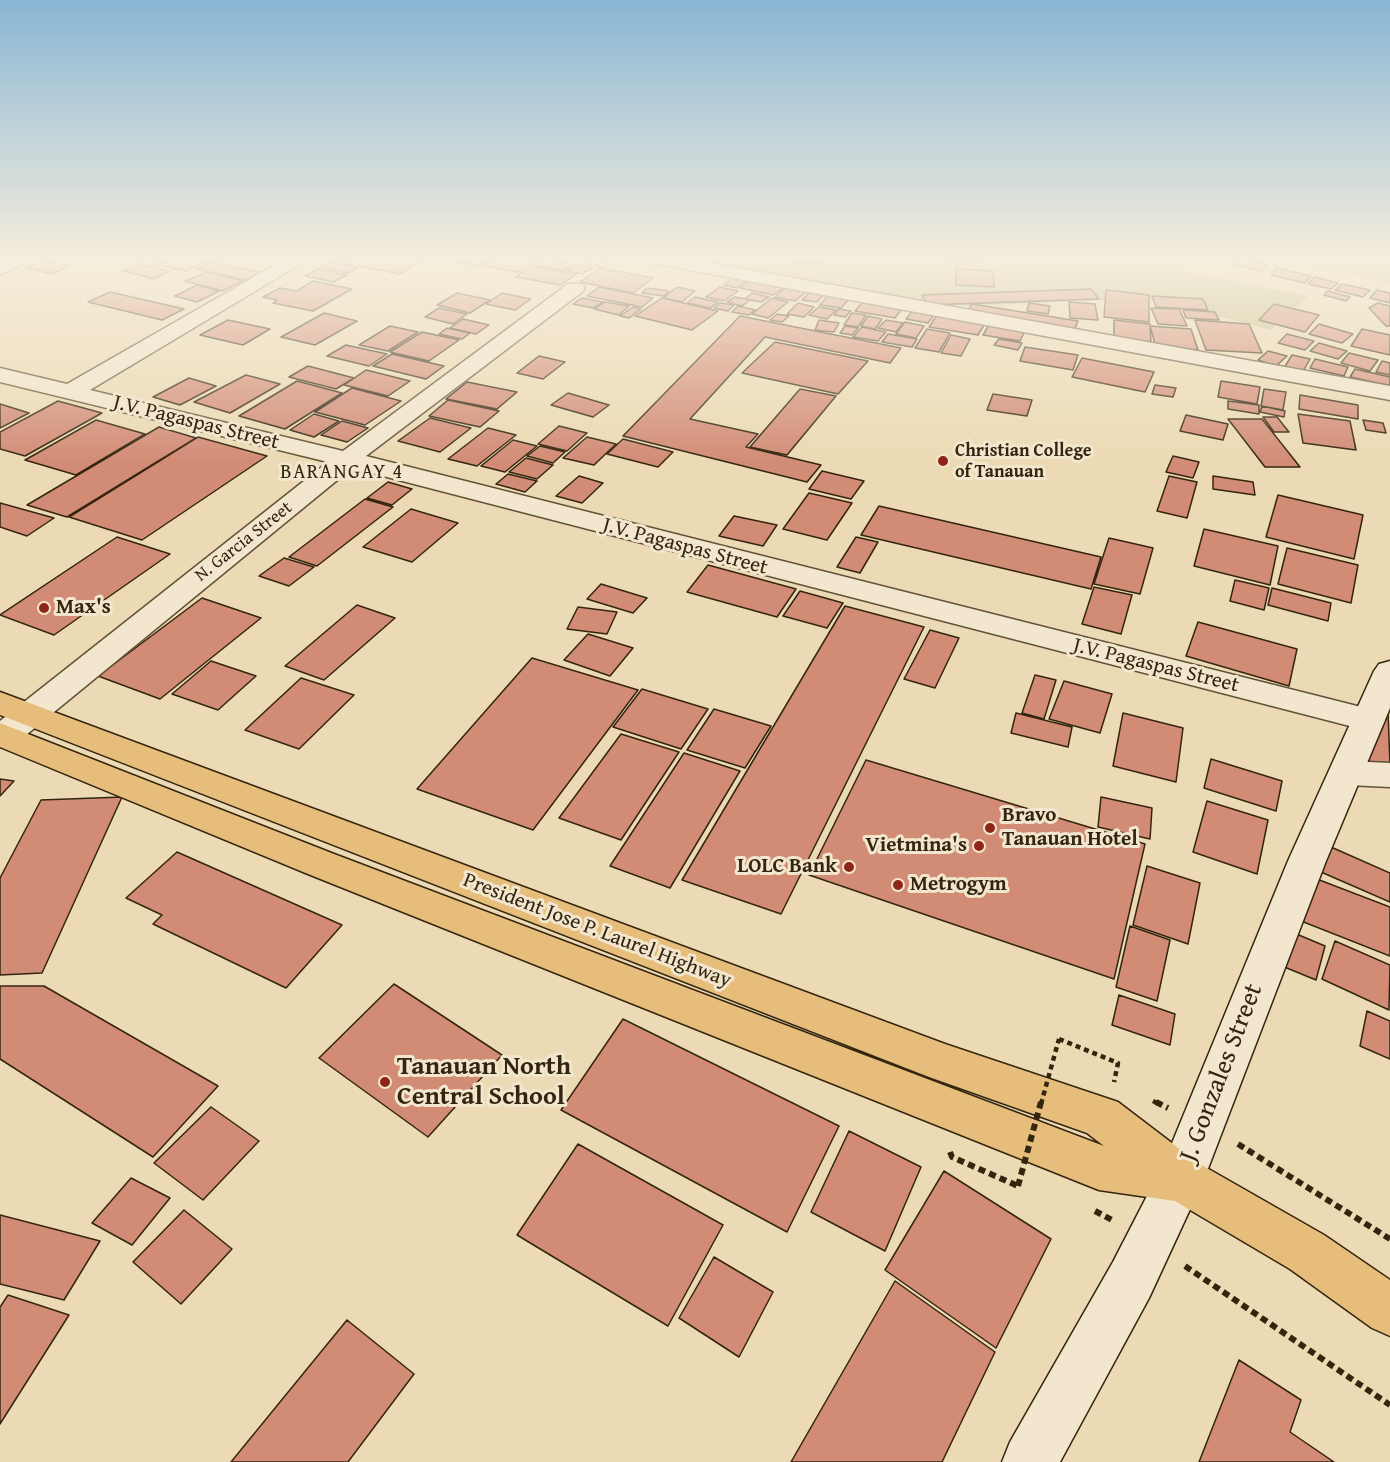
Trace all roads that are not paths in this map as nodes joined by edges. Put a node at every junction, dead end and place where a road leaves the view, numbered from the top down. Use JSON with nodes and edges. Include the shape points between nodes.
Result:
{"nodes":[{"id":1,"x":185,"y":325,"type":"edge"},
{"id":2,"x":526,"y":325,"type":"edge"},
{"id":3,"x":1019,"y":325,"type":"edge"},
{"id":4,"x":0,"y":375,"type":"edge"},
{"id":5,"x":70,"y":392,"type":"junction"},
{"id":6,"x":1390,"y":393,"type":"edge"},
{"id":7,"x":347,"y":459,"type":"junction"},
{"id":8,"x":1390,"y":671,"type":"edge"},
{"id":9,"x":1369,"y":720,"type":"junction"},
{"id":10,"x":8,"y":722,"type":"edge"},
{"id":11,"x":1348,"y":773,"type":"junction"},
{"id":12,"x":1390,"y":775,"type":"edge"},
{"id":13,"x":1181,"y":1179,"type":"junction"},
{"id":14,"x":1390,"y":1310,"type":"edge"},
{"id":15,"x":1030,"y":1462,"type":"edge"}],
"edges":[{"from":1,"to":5,"type":"street"},
{"from":2,"to":7,"type":"street","name":"N. Garcia Street"},
{"from":3,"to":6,"type":"street"},
{"from":4,"to":5,"type":"street","name":"J.V. Pagaspas Street"},
{"from":5,"to":7,"type":"street","name":"J.V. Pagaspas Street"},
{"from":7,"to":9,"type":"street","name":"J.V. Pagaspas Street"},
{"from":7,"to":10,"type":"street","name":"N. Garcia Street"},
{"from":8,"to":9,"type":"street","name":"J. Gonzales Street"},
{"from":9,"to":11,"type":"street","name":"J. Gonzales Street"},
{"from":10,"to":13,"type":"highway","name":"President Jose P. Laurel Highway","via":[[321,864],[1099,1168]]},
{"from":11,"to":12,"type":"street"},
{"from":11,"to":13,"type":"street","name":"J. Gonzales Street","via":[[1307,861]]},
{"from":13,"to":14,"type":"highway","name":"President Jose P. Laurel Highway","via":[[1307,1252]]},
{"from":13,"to":15,"type":"street","name":"J. Gonzales Street","via":[[1131,1280]]}]}
